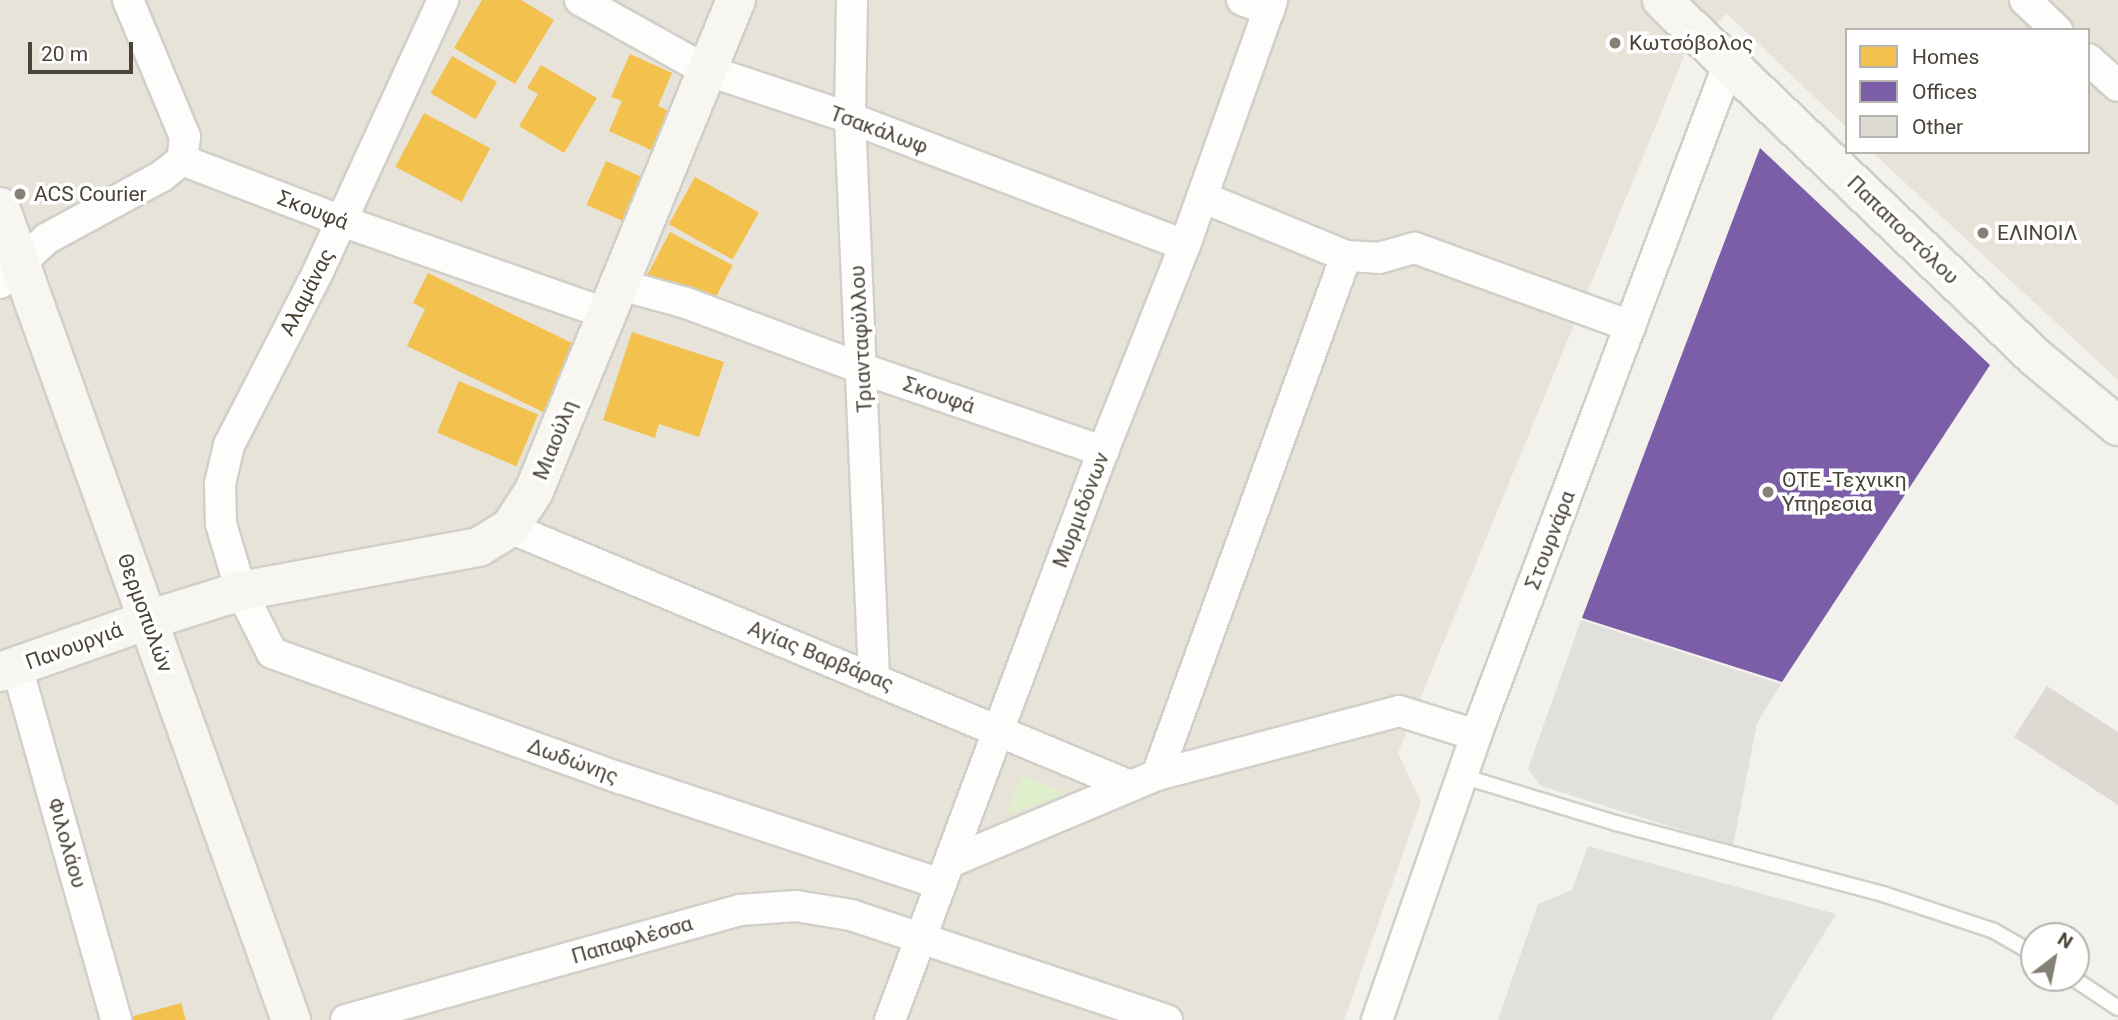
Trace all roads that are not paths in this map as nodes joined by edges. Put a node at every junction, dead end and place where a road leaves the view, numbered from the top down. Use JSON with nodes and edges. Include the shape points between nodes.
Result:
{"nodes":[{"id":1,"x":128,"y":0,"type":"edge"},
{"id":2,"x":443,"y":0,"type":"edge"},
{"id":3,"x":580,"y":0,"type":"edge"},
{"id":4,"x":736,"y":0,"type":"edge"},
{"id":5,"x":852,"y":0,"type":"edge"},
{"id":6,"x":1662,"y":0,"type":"edge"},
{"id":7,"x":2025,"y":0,"type":"edge"},
{"id":8,"x":1261,"y":3,"type":"edge"},
{"id":9,"x":2055,"y":28,"type":"edge"},
{"id":10,"x":2090,"y":60,"type":"edge"},
{"id":11,"x":1729,"y":63,"type":"junction"},
{"id":12,"x":706,"y":69,"type":"junction"},
{"id":13,"x":2118,"y":86,"type":"edge"},
{"id":14,"x":850,"y":118,"type":"junction"},
{"id":15,"x":182,"y":160,"type":"junction"},
{"id":16,"x":1202,"y":197,"type":"junction"},
{"id":17,"x":0,"y":206,"type":"edge"},
{"id":18,"x":342,"y":221,"type":"junction"},
{"id":19,"x":1185,"y":245,"type":"junction"},
{"id":20,"x":1346,"y":256,"type":"junction"},
{"id":21,"x":10,"y":272,"type":"edge"},
{"id":22,"x":612,"y":299,"type":"junction"},
{"id":23,"x":1630,"y":326,"type":"junction"},
{"id":24,"x":863,"y":369,"type":"junction"},
{"id":25,"x":2118,"y":426,"type":"edge"},
{"id":26,"x":1103,"y":451,"type":"junction"},
{"id":27,"x":510,"y":528,"type":"junction"},
{"id":28,"x":241,"y":592,"type":"junction"},
{"id":29,"x":148,"y":620,"type":"junction"},
{"id":30,"x":8,"y":669,"type":"edge"},
{"id":31,"x":874,"y":677,"type":"junction"},
{"id":32,"x":999,"y":730,"type":"junction"},
{"id":33,"x":1476,"y":735,"type":"junction"},
{"id":34,"x":1462,"y":776,"type":"junction"},
{"id":35,"x":1143,"y":781,"type":"junction"},
{"id":36,"x":946,"y":873,"type":"junction"},
{"id":37,"x":921,"y":938,"type":"junction"},
{"id":38,"x":2020,"y":946,"type":"edge"},
{"id":39,"x":2090,"y":989,"type":"edge"},
{"id":40,"x":2118,"y":1008,"type":"edge"},
{"id":41,"x":116,"y":1020,"type":"edge"},
{"id":42,"x":291,"y":1020,"type":"edge"},
{"id":43,"x":346,"y":1020,"type":"edge"},
{"id":44,"x":891,"y":1020,"type":"edge"},
{"id":45,"x":1167,"y":1020,"type":"edge"},
{"id":46,"x":1377,"y":1020,"type":"edge"}],
"edges":[{"from":1,"to":15,"type":"street","via":[[185,137]]},
{"from":2,"to":18,"type":"street","name":"Αλαμάνας"},
{"from":3,"to":12,"type":"street","name":"Τσακάλωφ"},
{"from":4,"to":12,"type":"main road","name":"Μιαούλη"},
{"from":5,"to":14,"type":"street","name":"Τριανταφύλλου"},
{"from":6,"to":11,"type":"main road","name":"Παπαποστόλου"},
{"from":7,"to":9,"type":"street"},
{"from":8,"to":16,"type":"street","name":"Μυρμιδόνων"},
{"from":10,"to":13,"type":"street"},
{"from":11,"to":23,"type":"street","name":"Στουρνάρα"},
{"from":11,"to":25,"type":"main road","name":"Παπαποστόλου","via":[[2035,357]]},
{"from":12,"to":14,"type":"street","name":"Τσακάλωφ"},
{"from":12,"to":22,"type":"main road","name":"Μιαούλη"},
{"from":14,"to":19,"type":"street","name":"Τσακάλωφ"},
{"from":14,"to":24,"type":"street","name":"Τριανταφύλλου"},
{"from":15,"to":18,"type":"street","name":"Σκουφά"},
{"from":15,"to":21,"type":"street","via":[[162,176],[46,239]]},
{"from":16,"to":19,"type":"street","name":"Μυρμιδόνων"},
{"from":16,"to":20,"type":"street"},
{"from":17,"to":21,"type":"main road","name":"Θερμοπυλών"},
{"from":18,"to":22,"type":"street","name":"Σκουφά"},
{"from":18,"to":28,"type":"street","name":"Αλαμάνας","via":[[229,445],[220,484],[221,524]]},
{"from":19,"to":26,"type":"street","name":"Μυρμιδόνων"},
{"from":20,"to":23,"type":"street","via":[[1379,258],[1415,248]]},
{"from":20,"to":35,"type":"street"},
{"from":21,"to":29,"type":"main road","name":"Θερμοπυλών"},
{"from":22,"to":24,"type":"street","name":"Σκουφά","via":[[686,303]]},
{"from":22,"to":27,"type":"main road","name":"Μιαούλη","via":[[534,491]]},
{"from":23,"to":33,"type":"street","name":"Στουρνάρα"},
{"from":24,"to":26,"type":"street","name":"Σκουφά"},
{"from":24,"to":31,"type":"street","name":"Τριανταφύλλου"},
{"from":26,"to":32,"type":"street","name":"Μυρμιδόνων"},
{"from":27,"to":28,"type":"main road","name":"Μιαούλη","via":[[479,547]]},
{"from":27,"to":31,"type":"street","name":"Αγίας Βαρβάρας"},
{"from":28,"to":29,"type":"main road","name":"Μιαούλη"},
{"from":28,"to":36,"type":"street","name":"Δωδώνης","via":[[272,653],[281,657],[620,778]]},
{"from":29,"to":30,"type":"main road","name":"Πανουργιά"},
{"from":29,"to":42,"type":"main road","name":"Θερμοπυλών"},
{"from":30,"to":41,"type":"street","name":"Φιλολάου"},
{"from":31,"to":32,"type":"street","name":"Αγίας Βαρβάρας"},
{"from":32,"to":35,"type":"street","name":"Αγίας Βαρβάρας"},
{"from":32,"to":36,"type":"street","name":"Μυρμιδόνων"},
{"from":33,"to":34,"type":"street","name":"Στουρνάρα"},
{"from":33,"to":35,"type":"street","via":[[1399,711]]},
{"from":34,"to":38,"type":"lane","via":[[1616,823],[1883,894],[1994,931]]},
{"from":34,"to":46,"type":"street","name":"Στουρνάρα"},
{"from":35,"to":36,"type":"street"},
{"from":36,"to":37,"type":"street","name":"Μυρμιδόνων"},
{"from":37,"to":43,"type":"street","name":"Παπαφλέσσα","via":[[851,915],[796,906],[740,910]]},
{"from":37,"to":44,"type":"street","name":"Μυρμιδόνων"},
{"from":37,"to":45,"type":"street"},
{"from":39,"to":40,"type":"lane"}]}
